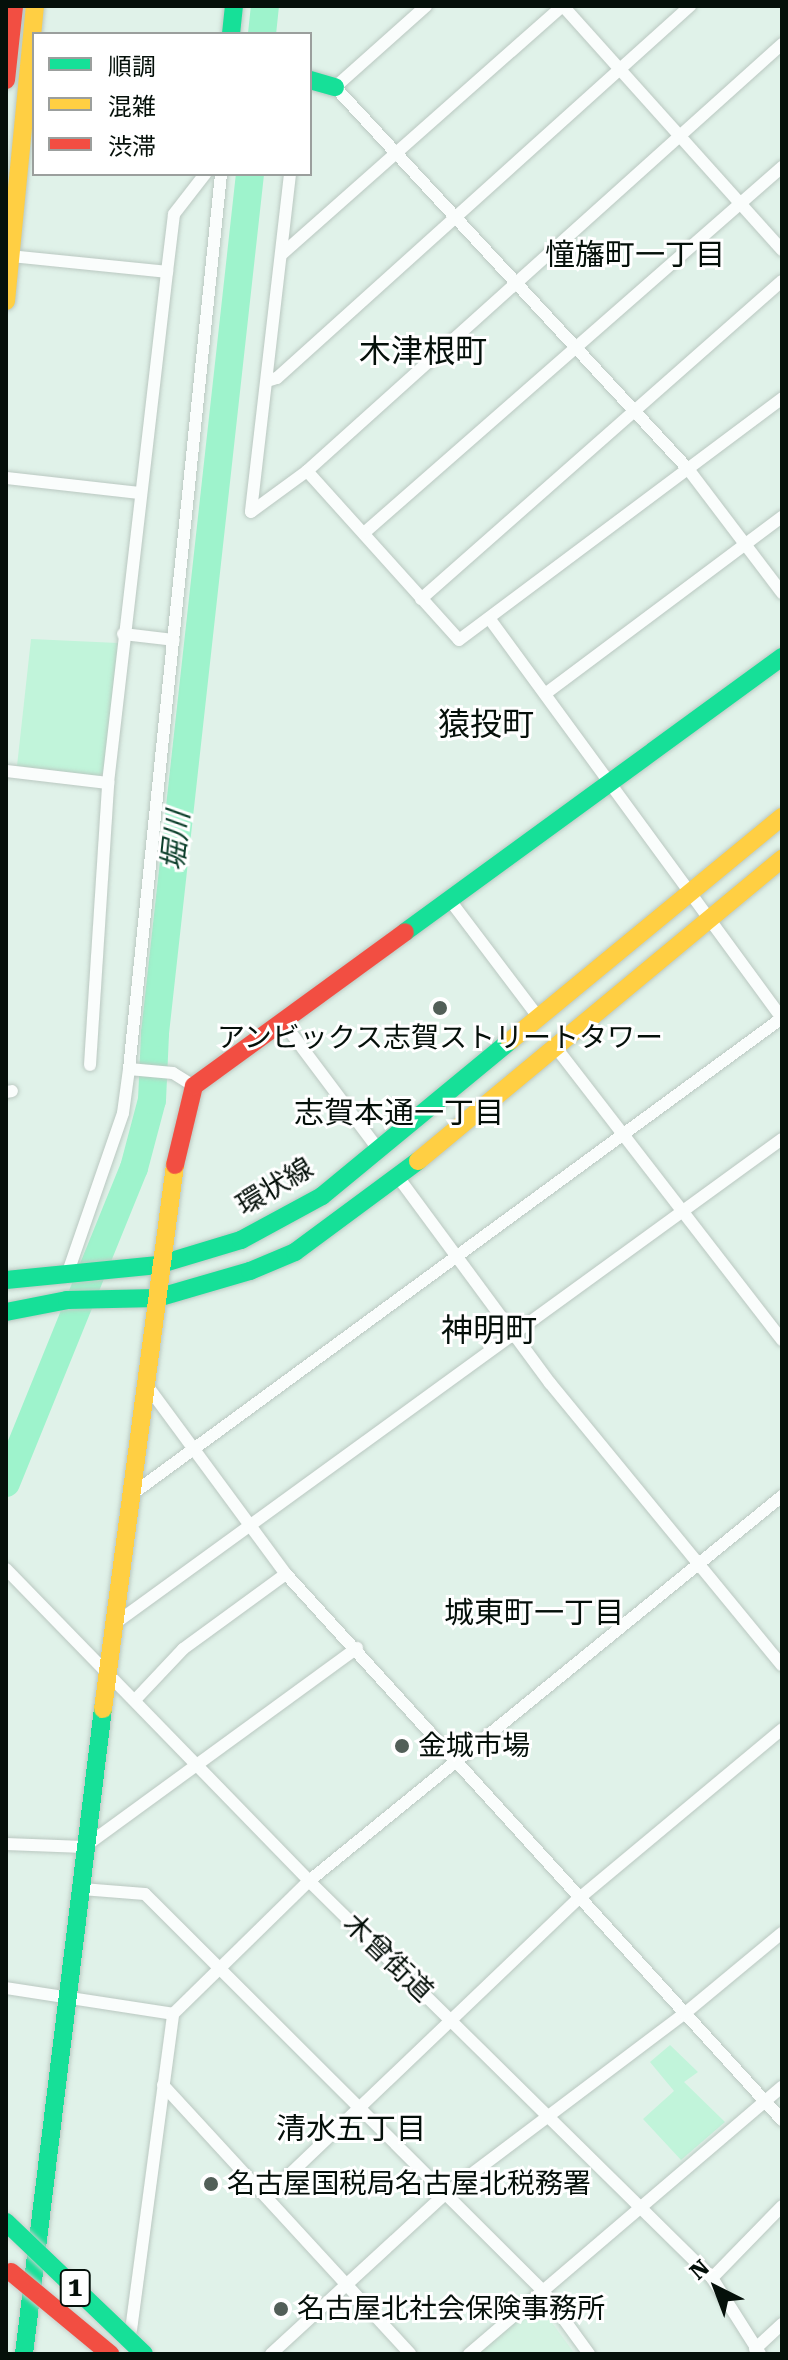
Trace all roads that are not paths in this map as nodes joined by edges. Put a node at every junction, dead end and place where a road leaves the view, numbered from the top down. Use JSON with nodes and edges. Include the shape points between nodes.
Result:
{"nodes":[{"id":1,"x":14,"y":6,"type":"edge"},
{"id":2,"x":35,"y":6,"type":"edge"},
{"id":3,"x":234,"y":6,"type":"edge"},
{"id":4,"x":426,"y":6,"type":"edge"},
{"id":5,"x":563,"y":6,"type":"edge"},
{"id":6,"x":690,"y":6,"type":"edge"},
{"id":7,"x":33,"y":32,"type":"edge"},
{"id":8,"x":231,"y":32,"type":"edge"},
{"id":9,"x":782,"y":44,"type":"edge"},
{"id":10,"x":7,"y":52,"type":"edge"},
{"id":11,"x":32,"y":53,"type":"edge"},
{"id":12,"x":620,"y":69,"type":"junction"},
{"id":13,"x":6,"y":80,"type":"edge"},
{"id":14,"x":312,"y":81,"type":"edge"},
{"id":15,"x":335,"y":87,"type":"junction"},
{"id":16,"x":680,"y":136,"type":"junction"},
{"id":17,"x":397,"y":155,"type":"junction"},
{"id":18,"x":782,"y":167,"type":"edge"},
{"id":19,"x":203,"y":176,"type":"edge"},
{"id":20,"x":221,"y":176,"type":"edge"},
{"id":21,"x":290,"y":176,"type":"edge"},
{"id":22,"x":740,"y":205,"type":"junction"},
{"id":23,"x":455,"y":218,"type":"junction"},
{"id":24,"x":782,"y":250,"type":"edge"},
{"id":25,"x":282,"y":254,"type":"junction"},
{"id":26,"x":10,"y":256,"type":"junction"},
{"id":27,"x":167,"y":272,"type":"junction"},
{"id":28,"x":782,"y":281,"type":"edge"},
{"id":29,"x":515,"y":284,"type":"junction"},
{"id":30,"x":6,"y":301,"type":"edge"},
{"id":31,"x":574,"y":347,"type":"junction"},
{"id":32,"x":267,"y":381,"type":"junction"},
{"id":33,"x":782,"y":398,"type":"edge"},
{"id":34,"x":631,"y":412,"type":"junction"},
{"id":35,"x":688,"y":469,"type":"junction"},
{"id":36,"x":307,"y":471,"type":"junction"},
{"id":37,"x":6,"y":478,"type":"edge"},
{"id":38,"x":140,"y":493,"type":"junction"},
{"id":39,"x":782,"y":517,"type":"edge"},
{"id":40,"x":364,"y":533,"type":"junction"},
{"id":41,"x":749,"y":544,"type":"junction"},
{"id":42,"x":782,"y":593,"type":"edge"},
{"id":43,"x":421,"y":599,"type":"junction"},
{"id":44,"x":489,"y":618,"type":"junction"},
{"id":45,"x":123,"y":634,"type":"junction"},
{"id":46,"x":174,"y":640,"type":"junction"},
{"id":47,"x":782,"y":657,"type":"edge"},
{"id":48,"x":545,"y":694,"type":"junction"},
{"id":49,"x":6,"y":771,"type":"edge"},
{"id":50,"x":610,"y":782,"type":"junction"},
{"id":51,"x":108,"y":783,"type":"junction"},
{"id":52,"x":782,"y":817,"type":"edge"},
{"id":53,"x":782,"y":859,"type":"edge"},
{"id":54,"x":690,"y":893,"type":"junction"},
{"id":55,"x":449,"y":899,"type":"junction"},
{"id":56,"x":708,"y":919,"type":"junction"},
{"id":57,"x":539,"y":1018,"type":"junction"},
{"id":58,"x":782,"y":1018,"type":"edge"},
{"id":59,"x":282,"y":1021,"type":"junction"},
{"id":60,"x":554,"y":1045,"type":"junction"},
{"id":61,"x":90,"y":1065,"type":"dead end"},
{"id":62,"x":134,"y":1069,"type":"junction"},
{"id":63,"x":194,"y":1086,"type":"junction"},
{"id":64,"x":620,"y":1134,"type":"junction"},
{"id":65,"x":782,"y":1139,"type":"edge"},
{"id":66,"x":379,"y":1150,"type":"junction"},
{"id":67,"x":398,"y":1177,"type":"junction"},
{"id":68,"x":681,"y":1212,"type":"junction"},
{"id":69,"x":457,"y":1257,"type":"junction"},
{"id":70,"x":158,"y":1265,"type":"junction"},
{"id":71,"x":72,"y":1271,"type":"junction"},
{"id":72,"x":6,"y":1280,"type":"edge"},
{"id":73,"x":157,"y":1298,"type":"junction"},
{"id":74,"x":6,"y":1312,"type":"edge"},
{"id":75,"x":513,"y":1336,"type":"junction"},
{"id":76,"x":782,"y":1340,"type":"edge"},
{"id":77,"x":148,"y":1387,"type":"junction"},
{"id":78,"x":195,"y":1448,"type":"junction"},
{"id":79,"x":135,"y":1492,"type":"junction"},
{"id":80,"x":782,"y":1496,"type":"edge"},
{"id":81,"x":252,"y":1526,"type":"junction"},
{"id":82,"x":698,"y":1565,"type":"junction"},
{"id":83,"x":6,"y":1569,"type":"edge"},
{"id":84,"x":286,"y":1574,"type":"junction"},
{"id":85,"x":117,"y":1622,"type":"junction"},
{"id":86,"x":357,"y":1648,"type":"junction"},
{"id":87,"x":782,"y":1665,"type":"edge"},
{"id":88,"x":109,"y":1675,"type":"junction"},
{"id":89,"x":135,"y":1700,"type":"junction"},
{"id":90,"x":782,"y":1729,"type":"edge"},
{"id":91,"x":459,"y":1762,"type":"junction"},
{"id":92,"x":200,"y":1767,"type":"junction"},
{"id":93,"x":6,"y":1844,"type":"edge"},
{"id":94,"x":84,"y":1847,"type":"junction"},
{"id":95,"x":309,"y":1881,"type":"junction"},
{"id":96,"x":82,"y":1889,"type":"junction"},
{"id":97,"x":577,"y":1900,"type":"junction"},
{"id":98,"x":782,"y":1933,"type":"edge"},
{"id":99,"x":222,"y":1967,"type":"junction"},
{"id":100,"x":6,"y":1988,"type":"edge"},
{"id":101,"x":68,"y":2000,"type":"junction"},
{"id":102,"x":173,"y":2014,"type":"junction"},
{"id":103,"x":684,"y":2014,"type":"junction"},
{"id":104,"x":449,"y":2017,"type":"junction"},
{"id":105,"x":163,"y":2085,"type":"junction"},
{"id":106,"x":782,"y":2087,"type":"edge"},
{"id":107,"x":765,"y":2101,"type":"junction"},
{"id":108,"x":359,"y":2104,"type":"junction"},
{"id":109,"x":550,"y":2118,"type":"junction"},
{"id":110,"x":782,"y":2120,"type":"edge"},
{"id":111,"x":445,"y":2194,"type":"junction"},
{"id":112,"x":267,"y":2196,"type":"junction"},
{"id":113,"x":782,"y":2206,"type":"edge"},
{"id":114,"x":641,"y":2209,"type":"junction"},
{"id":115,"x":6,"y":2222,"type":"edge"},
{"id":116,"x":6,"y":2241,"type":"edge"},
{"id":117,"x":11,"y":2272,"type":"dead end"},
{"id":118,"x":712,"y":2278,"type":"junction"},
{"id":119,"x":346,"y":2284,"type":"junction"},
{"id":120,"x":544,"y":2292,"type":"junction"},
{"id":121,"x":782,"y":2324,"type":"edge"},
{"id":122,"x":131,"y":2330,"type":"dead end"},
{"id":123,"x":758,"y":2352,"type":"edge"},
{"id":124,"x":24,"y":2354,"type":"edge"},
{"id":125,"x":110,"y":2354,"type":"edge"},
{"id":126,"x":123,"y":2354,"type":"edge"},
{"id":127,"x":132,"y":2354,"type":"edge"},
{"id":128,"x":144,"y":2354,"type":"edge"},
{"id":129,"x":271,"y":2354,"type":"edge"},
{"id":130,"x":410,"y":2354,"type":"edge"},
{"id":131,"x":469,"y":2354,"type":"edge"},
{"id":132,"x":589,"y":2354,"type":"edge"}],
"edges":[{"from":1,"to":10,"type":"main road"},
{"from":2,"to":7,"type":"main road"},
{"from":3,"to":8,"type":"main road"},
{"from":4,"to":15,"type":"street"},
{"from":5,"to":12,"type":"street"},
{"from":5,"to":17,"type":"street"},
{"from":6,"to":12,"type":"street"},
{"from":9,"to":16,"type":"street"},
{"from":10,"to":11,"type":"main road"},
{"from":10,"to":13,"type":"main road"},
{"from":11,"to":26,"type":"main road"},
{"from":12,"to":16,"type":"street"},
{"from":12,"to":23,"type":"street"},
{"from":14,"to":15,"type":"main road"},
{"from":15,"to":17,"type":"street"},
{"from":16,"to":22,"type":"street"},
{"from":16,"to":29,"type":"street"},
{"from":17,"to":23,"type":"street"},
{"from":17,"to":25,"type":"street"},
{"from":18,"to":22,"type":"street"},
{"from":19,"to":27,"type":"street","via":[[174,214]]},
{"from":20,"to":46,"type":"street"},
{"from":21,"to":25,"type":"street"},
{"from":22,"to":24,"type":"street"},
{"from":22,"to":31,"type":"street"},
{"from":23,"to":29,"type":"street"},
{"from":23,"to":32,"type":"street","via":[[277,378]]},
{"from":25,"to":32,"type":"street"},
{"from":26,"to":27,"type":"street"},
{"from":26,"to":30,"type":"main road"},
{"from":27,"to":38,"type":"street"},
{"from":28,"to":34,"type":"street"},
{"from":29,"to":31,"type":"street"},
{"from":29,"to":36,"type":"street"},
{"from":31,"to":34,"type":"street"},
{"from":31,"to":40,"type":"street"},
{"from":32,"to":36,"type":"street","via":[[251,512]]},
{"from":33,"to":35,"type":"street"},
{"from":34,"to":35,"type":"street"},
{"from":34,"to":43,"type":"street"},
{"from":35,"to":41,"type":"street"},
{"from":35,"to":44,"type":"street"},
{"from":36,"to":40,"type":"street"},
{"from":37,"to":38,"type":"street"},
{"from":38,"to":45,"type":"street"},
{"from":39,"to":41,"type":"street"},
{"from":40,"to":43,"type":"street"},
{"from":41,"to":42,"type":"street"},
{"from":41,"to":48,"type":"street"},
{"from":43,"to":44,"type":"street","via":[[459,640]]},
{"from":44,"to":48,"type":"street"},
{"from":45,"to":46,"type":"street"},
{"from":45,"to":51,"type":"street"},
{"from":46,"to":62,"type":"street"},
{"from":47,"to":50,"type":"main road"},
{"from":48,"to":50,"type":"street"},
{"from":49,"to":51,"type":"street"},
{"from":50,"to":54,"type":"street"},
{"from":50,"to":55,"type":"main road"},
{"from":51,"to":61,"type":"street"},
{"from":52,"to":54,"type":"main road","name":"環状線"},
{"from":53,"to":56,"type":"main road"},
{"from":54,"to":56,"type":"street"},
{"from":54,"to":57,"type":"main road","name":"環状線"},
{"from":55,"to":57,"type":"street"},
{"from":55,"to":59,"type":"main road"},
{"from":56,"to":58,"type":"street"},
{"from":56,"to":60,"type":"main road"},
{"from":57,"to":66,"type":"main road","name":"環状線"},
{"from":58,"to":64,"type":"street"},
{"from":59,"to":63,"type":"main road"},
{"from":59,"to":66,"type":"street"},
{"from":60,"to":64,"type":"street"},
{"from":60,"to":67,"type":"main road"},
{"from":62,"to":63,"type":"street","via":[[173,1073]]},
{"from":62,"to":71,"type":"street"},
{"from":63,"to":70,"type":"main road","via":[[181,1127]]},
{"from":64,"to":68,"type":"street"},
{"from":64,"to":69,"type":"street"},
{"from":65,"to":68,"type":"street"},
{"from":66,"to":70,"type":"main road","name":"環状線","via":[[286,1218],[241,1240]]},
{"from":67,"to":69,"type":"street"},
{"from":67,"to":73,"type":"main road","via":[[295,1252]]},
{"from":68,"to":75,"type":"street"},
{"from":68,"to":76,"type":"street"},
{"from":69,"to":75,"type":"street"},
{"from":69,"to":78,"type":"street"},
{"from":70,"to":71,"type":"main road","name":"環状線"},
{"from":70,"to":73,"type":"main road"},
{"from":71,"to":72,"type":"main road","name":"環状線"},
{"from":73,"to":74,"type":"main road","via":[[67,1300]]},
{"from":73,"to":77,"type":"main road"},
{"from":75,"to":81,"type":"street"},
{"from":75,"to":82,"type":"street"},
{"from":77,"to":78,"type":"street"},
{"from":77,"to":79,"type":"main road"},
{"from":78,"to":79,"type":"street"},
{"from":78,"to":81,"type":"street"},
{"from":79,"to":85,"type":"main road"},
{"from":80,"to":82,"type":"street"},
{"from":81,"to":84,"type":"street"},
{"from":81,"to":85,"type":"street"},
{"from":82,"to":87,"type":"street"},
{"from":82,"to":91,"type":"street"},
{"from":83,"to":88,"type":"street","name":"木曾街道"},
{"from":84,"to":86,"type":"street"},
{"from":84,"to":89,"type":"street","via":[[183,1649]]},
{"from":85,"to":88,"type":"main road"},
{"from":86,"to":91,"type":"street"},
{"from":86,"to":92,"type":"street"},
{"from":88,"to":89,"type":"street","name":"木曾街道"},
{"from":88,"to":94,"type":"main road"},
{"from":89,"to":92,"type":"street","name":"木曾街道"},
{"from":90,"to":97,"type":"street"},
{"from":91,"to":95,"type":"street"},
{"from":91,"to":97,"type":"street"},
{"from":92,"to":94,"type":"street"},
{"from":92,"to":95,"type":"street","name":"木曾街道"},
{"from":93,"to":94,"type":"street"},
{"from":94,"to":96,"type":"main road"},
{"from":95,"to":99,"type":"street"},
{"from":95,"to":104,"type":"street","name":"木曾街道"},
{"from":96,"to":99,"type":"street","via":[[145,1894]]},
{"from":96,"to":101,"type":"main road"},
{"from":97,"to":103,"type":"street"},
{"from":97,"to":104,"type":"street"},
{"from":98,"to":103,"type":"street"},
{"from":99,"to":102,"type":"street"},
{"from":99,"to":108,"type":"street"},
{"from":100,"to":101,"type":"street"},
{"from":101,"to":102,"type":"street"},
{"from":101,"to":124,"type":"main road"},
{"from":102,"to":105,"type":"street"},
{"from":103,"to":107,"type":"street"},
{"from":103,"to":109,"type":"street"},
{"from":104,"to":108,"type":"street"},
{"from":104,"to":109,"type":"street","name":"木曾街道"},
{"from":105,"to":112,"type":"street"},
{"from":105,"to":122,"type":"street"},
{"from":106,"to":107,"type":"street"},
{"from":107,"to":110,"type":"street"},
{"from":107,"to":114,"type":"street"},
{"from":108,"to":111,"type":"street"},
{"from":108,"to":112,"type":"street"},
{"from":109,"to":111,"type":"street"},
{"from":109,"to":114,"type":"street","name":"木曾街道"},
{"from":111,"to":119,"type":"street"},
{"from":111,"to":120,"type":"street"},
{"from":112,"to":119,"type":"street"},
{"from":113,"to":118,"type":"street"},
{"from":114,"to":118,"type":"street","name":"木曾街道"},
{"from":114,"to":120,"type":"street"},
{"from":115,"to":128,"type":"main road","number":"1","bridge":true},
{"from":116,"to":126,"type":"main road","number":"1"},
{"from":116,"to":127,"type":"main road"},
{"from":117,"to":125,"type":"main road","bridge":true},
{"from":118,"to":123,"type":"street","name":"木曾街道"},
{"from":119,"to":129,"type":"street"},
{"from":119,"to":130,"type":"street"},
{"from":120,"to":131,"type":"street"},
{"from":120,"to":132,"type":"street"},
{"from":121,"to":123,"type":"street"}]}
